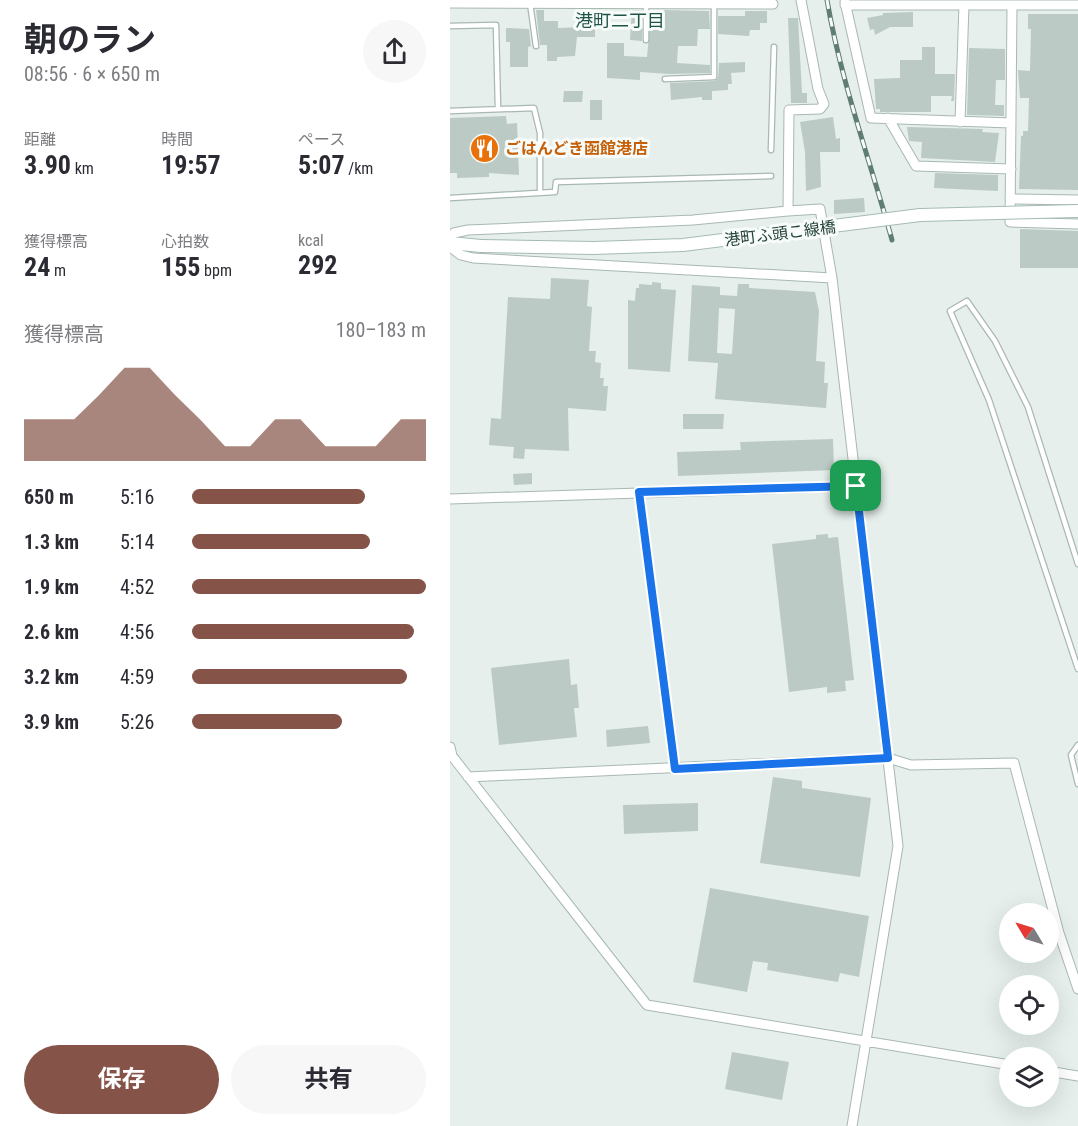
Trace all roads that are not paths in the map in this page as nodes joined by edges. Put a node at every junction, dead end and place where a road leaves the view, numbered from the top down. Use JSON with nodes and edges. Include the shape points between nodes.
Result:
{"nodes":[{"id":1,"x":801,"y":0,"type":"edge"},
{"id":2,"x":450,"y":3,"type":"edge"},
{"id":3,"x":530,"y":3,"type":"junction"},
{"id":4,"x":646,"y":4,"type":"junction"},
{"id":5,"x":714,"y":4,"type":"junction"},
{"id":6,"x":773,"y":4,"type":"dead end"},
{"id":7,"x":963,"y":4,"type":"junction"},
{"id":8,"x":1078,"y":5,"type":"edge"},
{"id":9,"x":1012,"y":6,"type":"junction"},
{"id":10,"x":450,"y":26,"type":"edge"},
{"id":11,"x":646,"y":40,"type":"dead end"},
{"id":12,"x":536,"y":46,"type":"dead end"},
{"id":13,"x":774,"y":47,"type":"dead end"},
{"id":14,"x":665,"y":79,"type":"dead end"},
{"id":15,"x":498,"y":110,"type":"junction"},
{"id":16,"x":450,"y":111,"type":"edge"},
{"id":17,"x":888,"y":118,"type":"junction"},
{"id":18,"x":960,"y":122,"type":"junction"},
{"id":19,"x":1011,"y":123,"type":"junction"},
{"id":20,"x":771,"y":150,"type":"dead end"},
{"id":21,"x":1011,"y":169,"type":"junction"},
{"id":22,"x":771,"y":176,"type":"dead end"},
{"id":23,"x":540,"y":193,"type":"junction"},
{"id":24,"x":450,"y":198,"type":"edge"},
{"id":25,"x":1010,"y":199,"type":"junction"},
{"id":26,"x":1078,"y":200,"type":"edge"},
{"id":27,"x":788,"y":211,"type":"junction"},
{"id":28,"x":1078,"y":211,"type":"edge"},
{"id":29,"x":1078,"y":224,"type":"edge"},
{"id":30,"x":450,"y":237,"type":"edge"},
{"id":31,"x":450,"y":245,"type":"edge"},
{"id":32,"x":832,"y":278,"type":"junction"},
{"id":33,"x":856,"y":486,"type":"junction"},
{"id":34,"x":639,"y":492,"type":"junction"},
{"id":35,"x":450,"y":499,"type":"edge"},
{"id":36,"x":1078,"y":564,"type":"edge"},
{"id":37,"x":1078,"y":669,"type":"edge"},
{"id":38,"x":1078,"y":745,"type":"edge"},
{"id":39,"x":450,"y":747,"type":"edge"},
{"id":40,"x":888,"y":758,"type":"junction"},
{"id":41,"x":675,"y":769,"type":"junction"},
{"id":42,"x":468,"y":777,"type":"junction"},
{"id":43,"x":1078,"y":784,"type":"edge"},
{"id":44,"x":1078,"y":989,"type":"edge"},
{"id":45,"x":866,"y":1040,"type":"junction"},
{"id":46,"x":999,"y":1063,"type":"edge"},
{"id":47,"x":1059,"y":1073,"type":"edge"},
{"id":48,"x":1078,"y":1076,"type":"edge"},
{"id":49,"x":852,"y":1126,"type":"edge"}],
"edges":[{"from":1,"to":27,"type":"street","via":[[824,104],[820,109],[789,110]]},
{"from":2,"to":3,"type":"street"},
{"from":3,"to":4,"type":"street"},
{"from":3,"to":12,"type":"lane"},
{"from":4,"to":5,"type":"street"},
{"from":4,"to":11,"type":"lane"},
{"from":5,"to":6,"type":"street"},
{"from":5,"to":14,"type":"lane","via":[[714,77]]},
{"from":7,"to":9,"type":"street"},
{"from":7,"to":17,"type":"street","via":[[845,4],[871,118]]},
{"from":7,"to":18,"type":"street"},
{"from":8,"to":9,"type":"street"},
{"from":9,"to":19,"type":"street"},
{"from":10,"to":15,"type":"lane","via":[[496,25]]},
{"from":13,"to":20,"type":"lane"},
{"from":15,"to":16,"type":"lane"},
{"from":15,"to":23,"type":"lane","via":[[534,108],[540,133]]},
{"from":17,"to":18,"type":"street"},
{"from":17,"to":21,"type":"street","via":[[916,166]]},
{"from":18,"to":19,"type":"street"},
{"from":19,"to":21,"type":"street"},
{"from":21,"to":25,"type":"street"},
{"from":22,"to":23,"type":"lane","via":[[556,182],[555,192]]},
{"from":23,"to":24,"type":"lane"},
{"from":25,"to":26,"type":"street"},
{"from":25,"to":29,"type":"street","via":[[1010,222]]},
{"from":27,"to":30,"type":"street","via":[[704,219],[468,230]]},
{"from":27,"to":32,"type":"street","via":[[820,209]]},
{"from":28,"to":31,"type":"street","name":"港町ふ頭こ線橋","bridge":true,"via":[[920,215],[671,246]]},
{"from":31,"to":32,"type":"street","via":[[461,255],[473,258]]},
{"from":32,"to":33,"type":"street"},
{"from":33,"to":34,"type":"street"},
{"from":33,"to":40,"type":"street"},
{"from":34,"to":35,"type":"street"},
{"from":34,"to":41,"type":"street"},
{"from":36,"to":37,"type":"lane","via":[[1028,407],[995,341],[967,302],[950,311],[989,400]]},
{"from":38,"to":43,"type":"lane","via":[[1071,755]]},
{"from":39,"to":42,"type":"street"},
{"from":40,"to":41,"type":"street"},
{"from":40,"to":44,"type":"street","via":[[911,765],[1014,763],[1059,933]]},
{"from":40,"to":45,"type":"street","via":[[898,846]]},
{"from":41,"to":42,"type":"street"},
{"from":42,"to":45,"type":"street","via":[[647,1005]]},
{"from":45,"to":46,"type":"street"},
{"from":45,"to":49,"type":"street"},
{"from":47,"to":48,"type":"street"}]}
